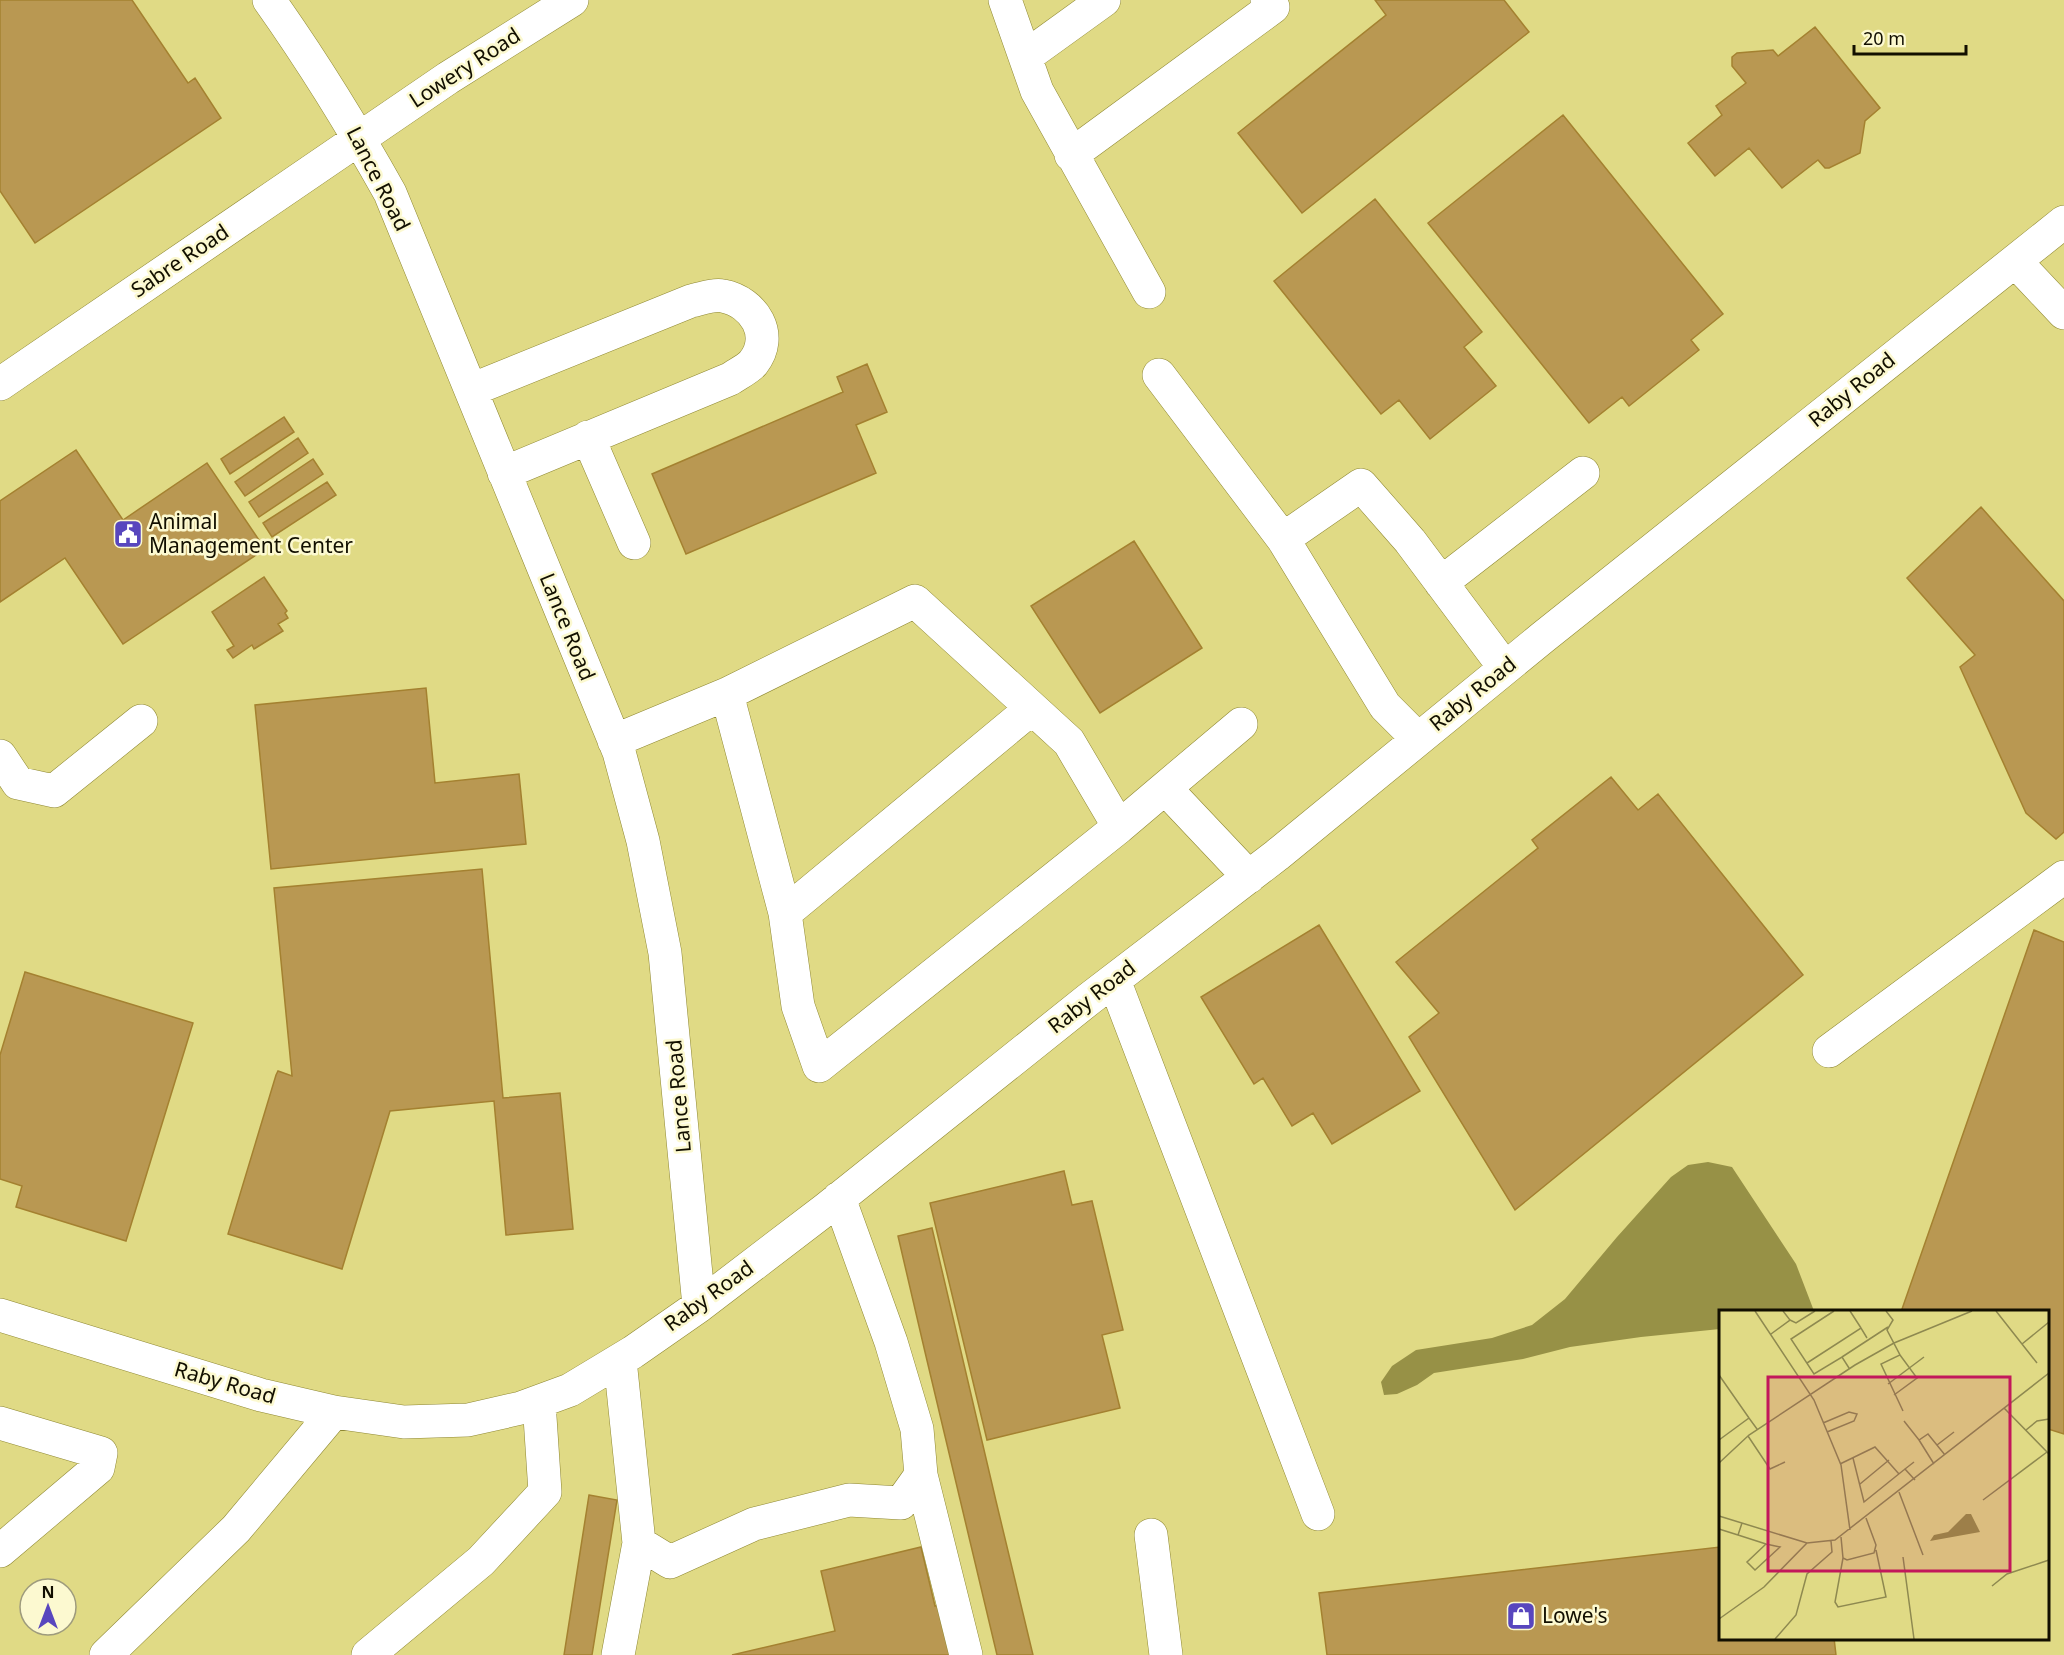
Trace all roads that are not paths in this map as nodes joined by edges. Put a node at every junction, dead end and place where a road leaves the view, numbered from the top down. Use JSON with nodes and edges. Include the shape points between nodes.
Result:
{"nodes":[{"id":1,"x":269,"y":0,"type":"edge"},
{"id":2,"x":573,"y":0,"type":"edge"},
{"id":3,"x":1005,"y":0,"type":"edge"},
{"id":4,"x":1104,"y":0,"type":"edge"},
{"id":5,"x":1267,"y":0,"type":"edge"},
{"id":6,"x":1025,"y":57,"type":"junction"},
{"id":7,"x":359,"y":138,"type":"junction"},
{"id":8,"x":1071,"y":154,"type":"junction"},
{"id":9,"x":2064,"y":222,"type":"edge"},
{"id":10,"x":2015,"y":261,"type":"junction"},
{"id":11,"x":1149,"y":292,"type":"dead end"},
{"id":12,"x":2064,"y":313,"type":"edge"},
{"id":13,"x":1159,"y":375,"type":"dead end"},
{"id":14,"x":0,"y":384,"type":"edge"},
{"id":15,"x":471,"y":390,"type":"junction"},
{"id":16,"x":588,"y":437,"type":"junction"},
{"id":17,"x":504,"y":473,"type":"junction"},
{"id":18,"x":1583,"y":473,"type":"dead end"},
{"id":19,"x":1282,"y":539,"type":"junction"},
{"id":20,"x":634,"y":543,"type":"dead end"},
{"id":21,"x":1441,"y":583,"type":"junction"},
{"id":22,"x":1505,"y":668,"type":"junction"},
{"id":23,"x":727,"y":694,"type":"junction"},
{"id":24,"x":1031,"y":709,"type":"junction"},
{"id":25,"x":141,"y":721,"type":"dead end"},
{"id":26,"x":1241,"y":724,"type":"dead end"},
{"id":27,"x":1418,"y":739,"type":"junction"},
{"id":28,"x":614,"y":741,"type":"junction"},
{"id":29,"x":0,"y":756,"type":"edge"},
{"id":30,"x":1165,"y":788,"type":"junction"},
{"id":31,"x":1119,"y":827,"type":"junction"},
{"id":32,"x":1249,"y":877,"type":"junction"},
{"id":33,"x":2064,"y":877,"type":"edge"},
{"id":34,"x":784,"y":913,"type":"junction"},
{"id":35,"x":1113,"y":980,"type":"junction"},
{"id":36,"x":1829,"y":1051,"type":"dead end"},
{"id":37,"x":839,"y":1198,"type":"junction"},
{"id":38,"x":699,"y":1306,"type":"junction"},
{"id":39,"x":0,"y":1315,"type":"edge"},
{"id":40,"x":620,"y":1360,"type":"junction"},
{"id":41,"x":539,"y":1402,"type":"junction"},
{"id":42,"x":334,"y":1412,"type":"junction"},
{"id":43,"x":0,"y":1423,"type":"edge"},
{"id":44,"x":921,"y":1475,"type":"junction"},
{"id":45,"x":1318,"y":1514,"type":"dead end"},
{"id":46,"x":1151,"y":1535,"type":"dead end"},
{"id":47,"x":639,"y":1543,"type":"junction"},
{"id":48,"x":0,"y":1551,"type":"edge"},
{"id":49,"x":106,"y":1655,"type":"edge"},
{"id":50,"x":368,"y":1655,"type":"edge"},
{"id":51,"x":618,"y":1655,"type":"edge"},
{"id":52,"x":966,"y":1655,"type":"edge"},
{"id":53,"x":1166,"y":1655,"type":"edge"}],
"edges":[{"from":1,"to":7,"type":"street","name":"Lance Road"},
{"from":2,"to":7,"type":"street","name":"Lowery Road"},
{"from":3,"to":6,"type":"street"},
{"from":4,"to":6,"type":"street"},
{"from":5,"to":8,"type":"street","via":[[1273,7]]},
{"from":6,"to":8,"type":"street","via":[[1037,91]]},
{"from":7,"to":14,"type":"street","name":"Sabre Road"},
{"from":7,"to":15,"type":"street","name":"Lance Road","via":[[390,193]]},
{"from":8,"to":11,"type":"street"},
{"from":9,"to":10,"type":"street","name":"Raby Road"},
{"from":10,"to":12,"type":"street"},
{"from":10,"to":22,"type":"street","name":"Raby Road"},
{"from":13,"to":19,"type":"street"},
{"from":15,"to":16,"type":"street","via":[[691,301],[721,295],[744,303],[758,319],[763,343],[753,363],[730,379]]},
{"from":15,"to":17,"type":"street","name":"Lance Road"},
{"from":16,"to":17,"type":"street"},
{"from":16,"to":20,"type":"street"},
{"from":17,"to":28,"type":"street","name":"Lance Road"},
{"from":18,"to":21,"type":"street"},
{"from":19,"to":21,"type":"street","via":[[1361,485]]},
{"from":19,"to":27,"type":"street","via":[[1385,706]]},
{"from":21,"to":22,"type":"street"},
{"from":22,"to":27,"type":"street","name":"Raby Road"},
{"from":23,"to":24,"type":"street","via":[[915,601]]},
{"from":23,"to":28,"type":"street"},
{"from":23,"to":34,"type":"street"},
{"from":24,"to":31,"type":"street","via":[[1069,742]]},
{"from":24,"to":34,"type":"street"},
{"from":25,"to":29,"type":"street","via":[[54,791],[18,783]]},
{"from":26,"to":30,"type":"street"},
{"from":27,"to":32,"type":"street","name":"Raby Road"},
{"from":28,"to":38,"type":"street","name":"Lance Road","via":[[643,841],[665,953]]},
{"from":30,"to":31,"type":"street"},
{"from":30,"to":32,"type":"street"},
{"from":31,"to":34,"type":"street","via":[[819,1066],[798,1006]]},
{"from":32,"to":35,"type":"street","name":"Raby Road"},
{"from":33,"to":36,"type":"street"},
{"from":35,"to":37,"type":"street","name":"Raby Road"},
{"from":35,"to":45,"type":"street"},
{"from":37,"to":38,"type":"street","name":"Raby Road"},
{"from":37,"to":44,"type":"street","via":[[891,1342],[917,1429]]},
{"from":38,"to":40,"type":"street","name":"Raby Road"},
{"from":39,"to":42,"type":"street","name":"Raby Road","via":[[261,1395]]},
{"from":40,"to":41,"type":"street","name":"Raby Road","via":[[570,1390]]},
{"from":40,"to":47,"type":"street"},
{"from":41,"to":42,"type":"street","name":"Raby Road","via":[[468,1420],[404,1422]]},
{"from":41,"to":50,"type":"street","via":[[545,1492],[481,1561]]},
{"from":42,"to":49,"type":"street","via":[[236,1529]]},
{"from":43,"to":48,"type":"street","via":[[101,1453],[98,1468]]},
{"from":44,"to":47,"type":"street","via":[[901,1503],[849,1500],[754,1524],[670,1562]]},
{"from":44,"to":52,"type":"street"},
{"from":46,"to":53,"type":"street"},
{"from":47,"to":51,"type":"street"}]}
